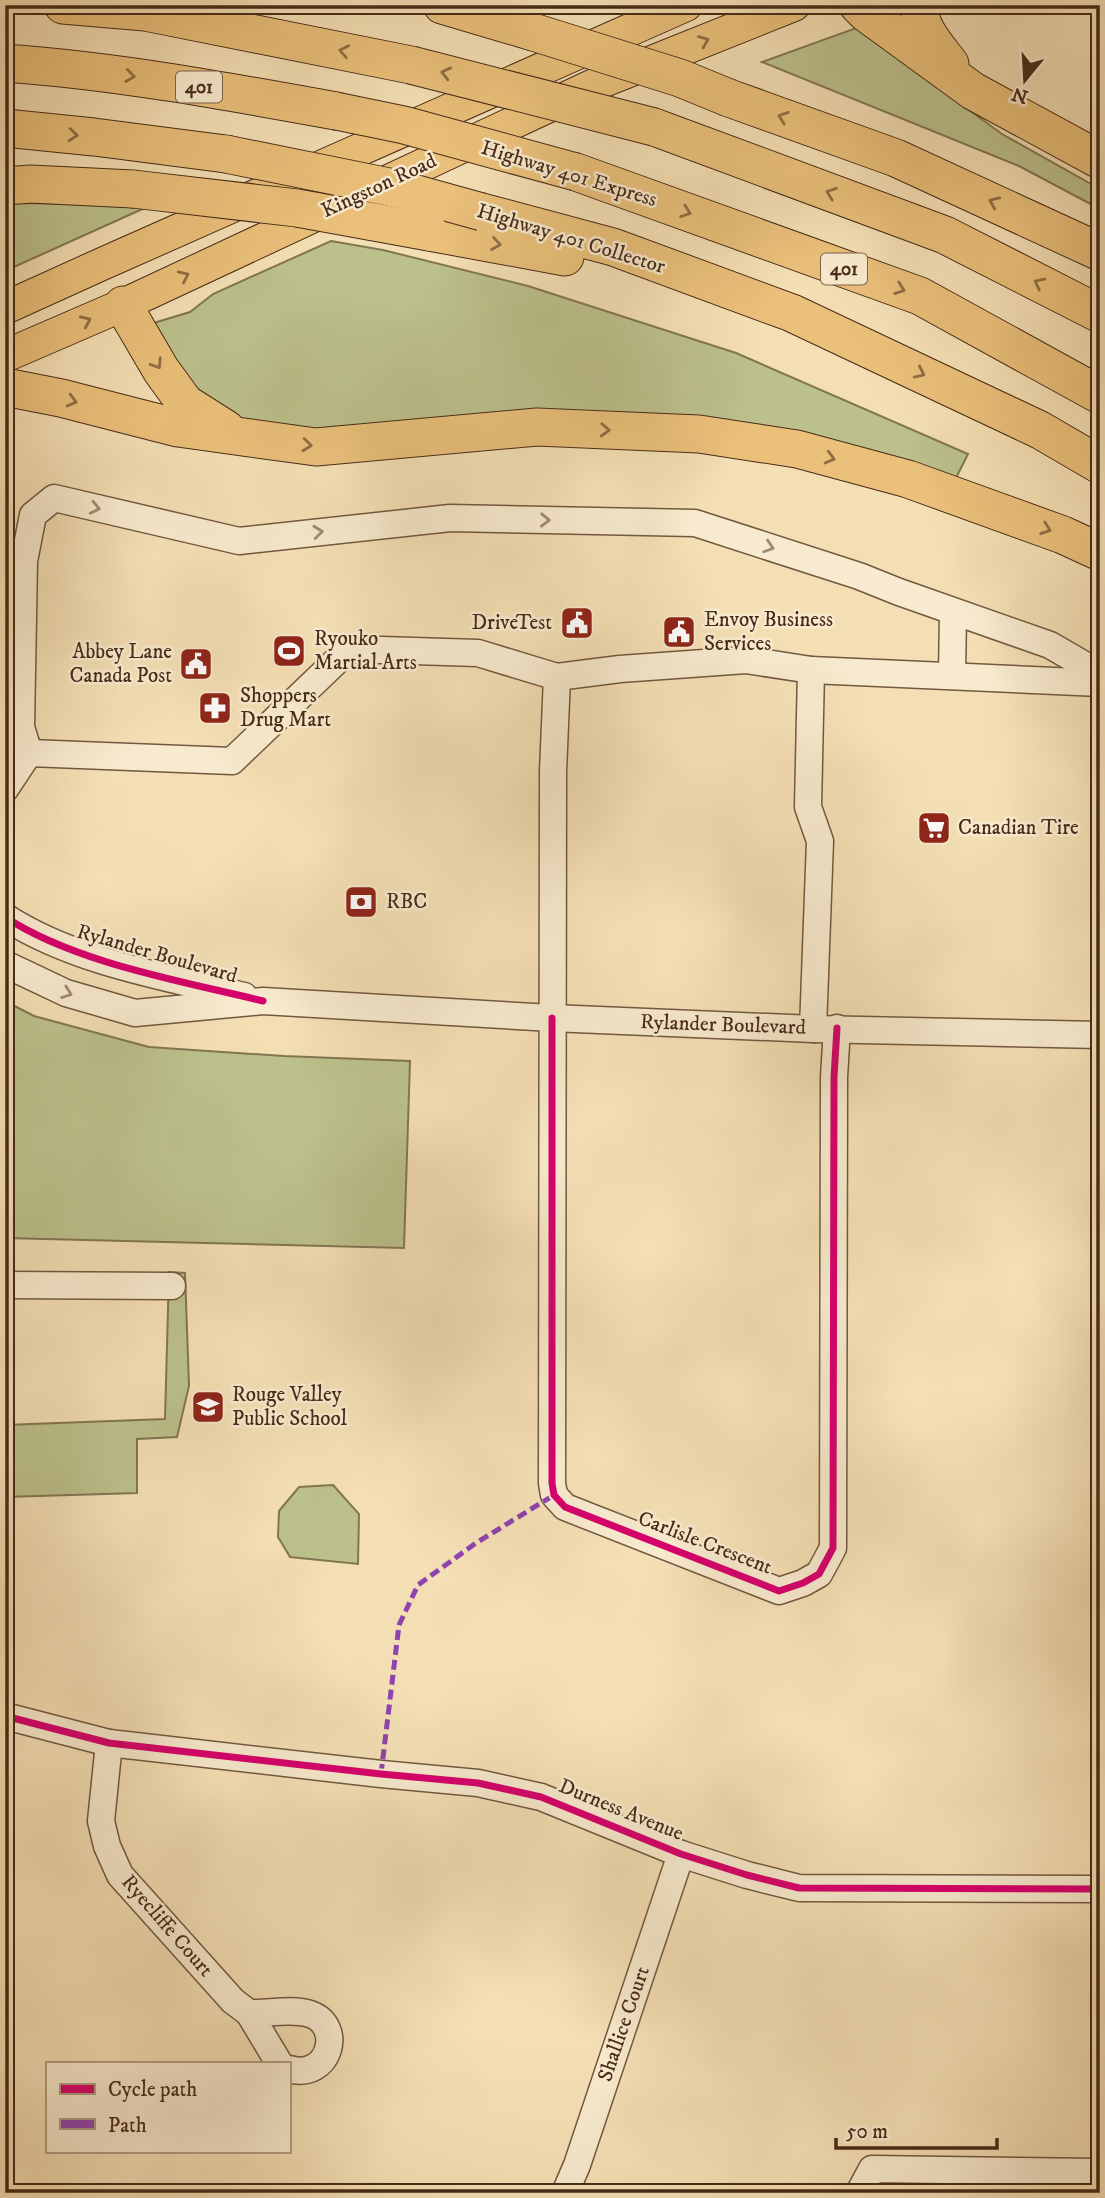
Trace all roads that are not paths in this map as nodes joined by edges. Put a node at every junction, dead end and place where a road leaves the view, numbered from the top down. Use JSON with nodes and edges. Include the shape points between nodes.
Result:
{"nodes":[{"id":1,"x":62,"y":5,"type":"edge"},
{"id":2,"x":442,"y":5,"type":"edge"},
{"id":3,"x":686,"y":5,"type":"edge"},
{"id":4,"x":794,"y":5,"type":"edge"},
{"id":5,"x":858,"y":5,"type":"edge"},
{"id":6,"x":919,"y":5,"type":"edge"},
{"id":7,"x":5,"y":63,"type":"edge"},
{"id":8,"x":974,"y":91,"type":"junction"},
{"id":9,"x":5,"y":128,"type":"edge"},
{"id":10,"x":1100,"y":160,"type":"edge"},
{"id":11,"x":5,"y":186,"type":"edge"},
{"id":12,"x":1100,"y":252,"type":"edge"},
{"id":13,"x":102,"y":264,"type":"junction"},
{"id":14,"x":122,"y":305,"type":"junction"},
{"id":15,"x":5,"y":308,"type":"edge"},
{"id":16,"x":792,"y":313,"type":"junction"},
{"id":17,"x":1100,"y":314,"type":"edge"},
{"id":18,"x":5,"y":356,"type":"edge"},
{"id":19,"x":5,"y":387,"type":"edge"},
{"id":20,"x":1100,"y":395,"type":"edge"},
{"id":21,"x":239,"y":437,"type":"junction"},
{"id":22,"x":1100,"y":466,"type":"edge"},
{"id":23,"x":1100,"y":552,"type":"edge"},
{"id":24,"x":953,"y":612,"type":"junction"},
{"id":25,"x":810,"y":670,"type":"junction"},
{"id":26,"x":1100,"y":674,"type":"edge"},
{"id":27,"x":952,"y":676,"type":"junction"},
{"id":28,"x":557,"y":677,"type":"junction"},
{"id":29,"x":1100,"y":683,"type":"edge"},
{"id":30,"x":17,"y":755,"type":"edge"},
{"id":31,"x":5,"y":789,"type":"edge"},
{"id":32,"x":5,"y":917,"type":"edge"},
{"id":33,"x":5,"y":964,"type":"edge"},
{"id":34,"x":263,"y":1001,"type":"junction"},
{"id":35,"x":552,"y":1018,"type":"junction"},
{"id":36,"x":825,"y":1028,"type":"junction"},
{"id":37,"x":1100,"y":1035,"type":"edge"},
{"id":38,"x":5,"y":1285,"type":"edge"},
{"id":39,"x":172,"y":1286,"type":"dead end"},
{"id":40,"x":5,"y":1716,"type":"edge"},
{"id":41,"x":109,"y":1743,"type":"junction"},
{"id":42,"x":681,"y":1854,"type":"junction"},
{"id":43,"x":1100,"y":1889,"type":"edge"},
{"id":44,"x":249,"y":2013,"type":"junction"},
{"id":45,"x":278,"y":2062,"type":"edge"},
{"id":46,"x":290,"y":2069,"type":"edge"},
{"id":47,"x":1100,"y":2172,"type":"edge"},
{"id":48,"x":910,"y":2182,"type":"edge"},
{"id":49,"x":565,"y":2193,"type":"edge"},
{"id":50,"x":859,"y":2193,"type":"edge"}],
"edges":[{"from":17,"to":1,"type":"highway","one_way":true,"bridge":true,"via":[[945,235],[654,127],[411,65],[145,12]]},
{"from":12,"to":2,"type":"highway","one_way":true,"bridge":true,"via":[[896,158],[680,78]]},
{"from":3,"to":13,"type":"main road","name":"Kingston Road"},
{"from":14,"to":4,"type":"main road","name":"Kingston Road","one_way":true,"via":[[594,85]]},
{"from":5,"to":8,"type":"highway"},
{"from":6,"to":8,"type":"highway","via":[[932,41]]},
{"from":7,"to":20,"type":"highway","name":"Highway 401 Express","number":"401","one_way":true,"bridge":true,"via":[[181,83],[336,111],[576,172],[920,296]]},
{"from":8,"to":10,"type":"highway"},
{"from":9,"to":16,"type":"highway","name":"Highway 401 Collector","one_way":true,"bridge":true,"via":[[226,153],[399,189],[613,247]]},
{"from":11,"to":16,"type":"highway","one_way":true,"bridge":true,"via":[[133,189],[297,208],[587,260]]},
{"from":13,"to":14,"type":"main road"},
{"from":13,"to":15,"type":"main road","name":"Kingston Road"},
{"from":18,"to":14,"type":"main road","name":"Kingston Road","one_way":true},
{"from":14,"to":21,"type":"highway","one_way":true,"via":[[185,403]]},
{"from":16,"to":22,"type":"highway","name":"Highway 401 Collector","one_way":true,"via":[[1040,430]]},
{"from":19,"to":21,"type":"highway","one_way":true,"via":[[178,428]]},
{"from":21,"to":23,"type":"highway","one_way":true,"via":[[316,447],[537,427],[699,434],[797,449],[908,480]]},
{"from":24,"to":26,"type":"street","via":[[1050,645]]},
{"from":24,"to":27,"type":"street"},
{"from":30,"to":24,"type":"street","one_way":true,"via":[[24,561],[33,514],[54,498],[239,541],[450,518],[695,523]]},
{"from":25,"to":27,"type":"street"},
{"from":25,"to":28,"type":"street","via":[[746,660]]},
{"from":25,"to":36,"type":"street","name":"Carlisle Crescent","via":[[808,807],[820,841]]},
{"from":27,"to":29,"type":"street"},
{"from":28,"to":30,"type":"street","via":[[478,653],[349,649],[232,761]]},
{"from":28,"to":35,"type":"street","name":"Carlisle Crescent"},
{"from":30,"to":31,"type":"street"},
{"from":32,"to":34,"type":"street","name":"Rylander Boulevard","via":[[27,932],[105,961]]},
{"from":33,"to":34,"type":"street","name":"Rylander Boulevard","one_way":true,"via":[[66,993],[135,1013]]},
{"from":34,"to":35,"type":"street","name":"Rylander Boulevard"},
{"from":35,"to":36,"type":"street","name":"Rylander Boulevard"},
{"from":35,"to":36,"type":"street","name":"Carlisle Crescent","via":[[554,1495],[565,1507],[779,1591],[819,1574],[833,1548],[834,1077]]},
{"from":36,"to":37,"type":"street","name":"Rylander Boulevard"},
{"from":38,"to":39,"type":"street"},
{"from":40,"to":41,"type":"street","name":"Durness Avenue"},
{"from":41,"to":42,"type":"street","name":"Durness Avenue","via":[[478,1783],[541,1797]]},
{"from":41,"to":44,"type":"street","name":"Ryecliffe Court","via":[[101,1821],[120,1875]]},
{"from":42,"to":43,"type":"street","name":"Durness Avenue","via":[[799,1888]]},
{"from":42,"to":49,"type":"street","name":"Shallice Court"},
{"from":44,"to":45,"type":"street","name":"Ryecliffe Court"},
{"from":44,"to":46,"type":"street","via":[[307,2013],[323,2024],[330,2042],[323,2060],[306,2071]]},
{"from":47,"to":48,"type":"street"},
{"from":48,"to":50,"type":"street","via":[[872,2169]]}]}
